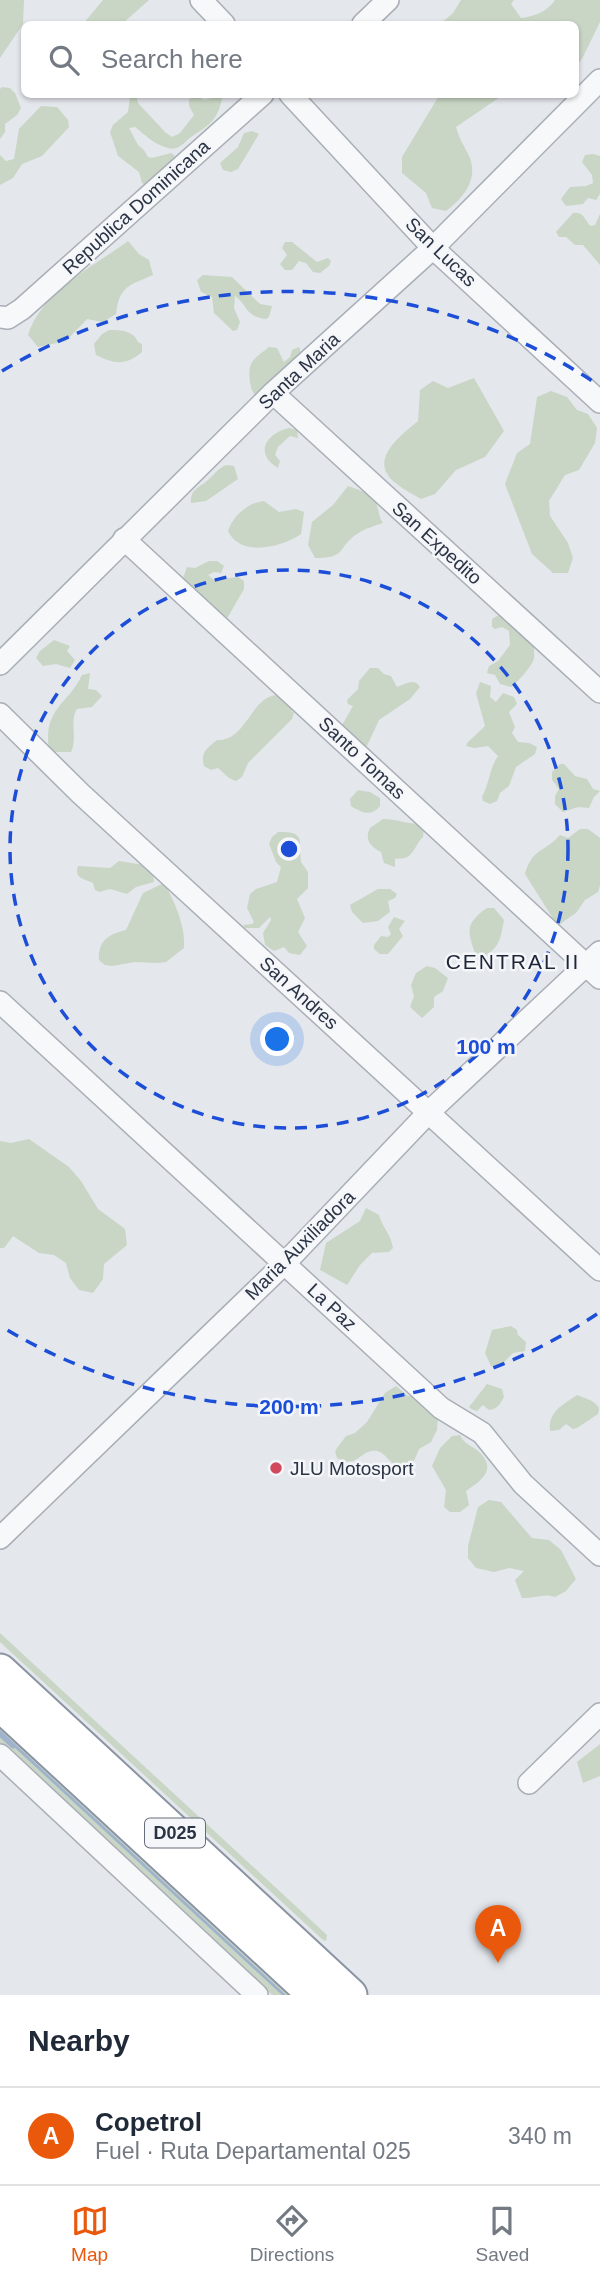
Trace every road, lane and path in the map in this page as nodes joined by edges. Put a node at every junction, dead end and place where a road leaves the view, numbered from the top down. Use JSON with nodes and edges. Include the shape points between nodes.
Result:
{"nodes":[{"id":1,"x":201,"y":0,"type":"edge"},
{"id":2,"x":388,"y":0,"type":"edge"},
{"id":3,"x":221,"y":21,"type":"edge"},
{"id":4,"x":365,"y":21,"type":"edge"},
{"id":5,"x":600,"y":80,"type":"edge"},
{"id":6,"x":259,"y":98,"type":"edge"},
{"id":7,"x":294,"y":98,"type":"edge"},
{"id":8,"x":433,"y":248,"type":"junction"},
{"id":9,"x":4,"y":317,"type":"edge"},
{"id":10,"x":273,"y":393,"type":"junction"},
{"id":11,"x":600,"y":402,"type":"edge"},
{"id":12,"x":124,"y":539,"type":"junction"},
{"id":13,"x":0,"y":664,"type":"edge"},
{"id":14,"x":600,"y":692,"type":"edge"},
{"id":15,"x":0,"y":713,"type":"edge"},
{"id":16,"x":595,"y":965,"type":"edge"},
{"id":17,"x":0,"y":1002,"type":"edge"},
{"id":18,"x":429,"y":1112,"type":"junction"},
{"id":19,"x":285,"y":1263,"type":"junction"},
{"id":20,"x":600,"y":1270,"type":"edge"},
{"id":21,"x":0,"y":1538,"type":"edge"},
{"id":22,"x":600,"y":1555,"type":"edge"},
{"id":23,"x":0,"y":1671,"type":"edge"},
{"id":24,"x":0,"y":1704,"type":"edge"},
{"id":25,"x":600,"y":1714,"type":"edge"},
{"id":26,"x":7,"y":1763,"type":"edge"},
{"id":27,"x":528,"y":1783,"type":"dead end"},
{"id":28,"x":0,"y":1786,"type":"edge"},
{"id":29,"x":257,"y":1995,"type":"edge"},
{"id":30,"x":314,"y":1995,"type":"edge"},
{"id":31,"x":350,"y":1995,"type":"edge"}],
"edges":[{"from":1,"to":3,"type":"street"},
{"from":2,"to":4,"type":"street"},
{"from":5,"to":8,"type":"street","name":"Santa Maria"},
{"from":6,"to":9,"type":"street","name":"Republica Dominicana","via":[[22,309]]},
{"from":7,"to":8,"type":"street","name":"San Lucas"},
{"from":8,"to":10,"type":"street","name":"Santa Maria"},
{"from":8,"to":11,"type":"street","name":"San Lucas"},
{"from":10,"to":12,"type":"street","name":"Santa Maria"},
{"from":10,"to":14,"type":"street","name":"San Expedito"},
{"from":12,"to":13,"type":"street","name":"Santa Maria"},
{"from":12,"to":16,"type":"street","name":"Santo Tomas"},
{"from":15,"to":18,"type":"street","name":"San Andres"},
{"from":16,"to":18,"type":"street","name":"Maria Auxiliadora"},
{"from":17,"to":19,"type":"street","name":"La Paz"},
{"from":18,"to":19,"type":"street","name":"Maria Auxiliadora"},
{"from":18,"to":20,"type":"street","name":"San Andres"},
{"from":19,"to":21,"type":"street","name":"Maria Auxiliadora"},
{"from":19,"to":22,"type":"street","name":"La Paz","via":[[441,1408],[482,1433],[523,1484]]},
{"from":23,"to":31,"type":"highway","number":"D025"},
{"from":24,"to":30,"type":"highway","number":"D025"},
{"from":25,"to":27,"type":"street"},
{"from":26,"to":28,"type":"street"},
{"from":26,"to":29,"type":"street"}]}
